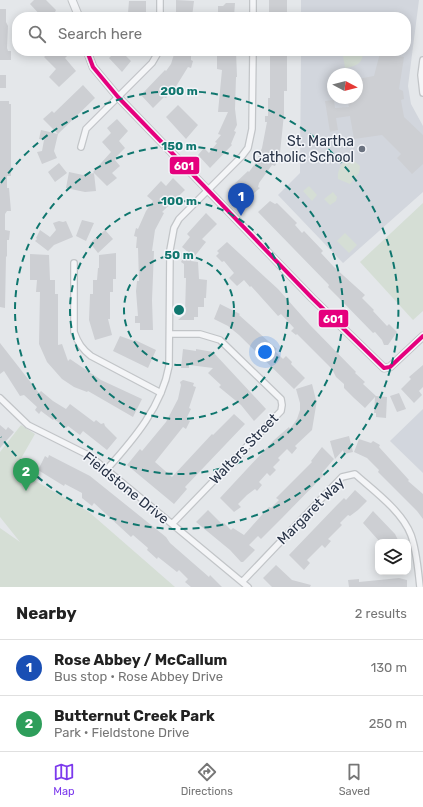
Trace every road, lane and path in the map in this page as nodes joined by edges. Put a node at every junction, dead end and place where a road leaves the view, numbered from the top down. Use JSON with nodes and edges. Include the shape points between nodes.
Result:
{"nodes":[{"id":1,"x":72,"y":0,"type":"edge"},
{"id":2,"x":160,"y":0,"type":"edge"},
{"id":3,"x":253,"y":0,"type":"edge"},
{"id":4,"x":77,"y":12,"type":"edge"},
{"id":5,"x":160,"y":12,"type":"edge"},
{"id":6,"x":253,"y":12,"type":"edge"},
{"id":7,"x":89,"y":56,"type":"edge"},
{"id":8,"x":156,"y":56,"type":"edge"},
{"id":9,"x":253,"y":56,"type":"edge"},
{"id":10,"x":423,"y":60,"type":"edge"},
{"id":11,"x":423,"y":93,"type":"edge"},
{"id":12,"x":118,"y":97,"type":"junction"},
{"id":13,"x":81,"y":147,"type":"dead end"},
{"id":14,"x":209,"y":190,"type":"junction"},
{"id":15,"x":74,"y":263,"type":"dead end"},
{"id":16,"x":170,"y":334,"type":"junction"},
{"id":17,"x":423,"y":336,"type":"edge"},
{"id":18,"x":161,"y":393,"type":"junction"},
{"id":19,"x":0,"y":398,"type":"edge"},
{"id":20,"x":107,"y":469,"type":"junction"},
{"id":21,"x":172,"y":524,"type":"junction"},
{"id":22,"x":242,"y":582,"type":"junction"},
{"id":23,"x":248,"y":587,"type":"edge"},
{"id":24,"x":420,"y":587,"type":"edge"}],
"edges":[{"from":1,"to":4,"type":"street"},
{"from":2,"to":5,"type":"street"},
{"from":3,"to":6,"type":"street"},
{"from":7,"to":12,"type":"street","via":[[93,67]]},
{"from":8,"to":12,"type":"street"},
{"from":9,"to":14,"type":"street","via":[[251,138],[242,156]]},
{"from":10,"to":11,"type":"street"},
{"from":12,"to":13,"type":"street","via":[[86,129]]},
{"from":12,"to":14,"type":"street"},
{"from":14,"to":16,"type":"street","via":[[179,219],[171,238]]},
{"from":14,"to":17,"type":"street","via":[[312,298],[384,368],[390,367]]},
{"from":15,"to":18,"type":"street","via":[[74,332],[83,350]]},
{"from":16,"to":18,"type":"street","via":[[169,366]]},
{"from":16,"to":21,"type":"street","name":"Walters Street","via":[[200,334],[220,340],[281,399],[282,405],[281,411]]},
{"from":18,"to":20,"type":"street","via":[[152,412]]},
{"from":19,"to":20,"type":"street","name":"Fieldstone Drive","via":[[28,425],[90,456]]},
{"from":20,"to":21,"type":"street","name":"Fieldstone Drive"},
{"from":21,"to":22,"type":"street","name":"Fieldstone Drive"},
{"from":22,"to":23,"type":"street","name":"Fieldstone Drive"},
{"from":22,"to":24,"type":"street","name":"Margaret Way","via":[[342,477],[355,474],[399,516],[411,534]]}]}
